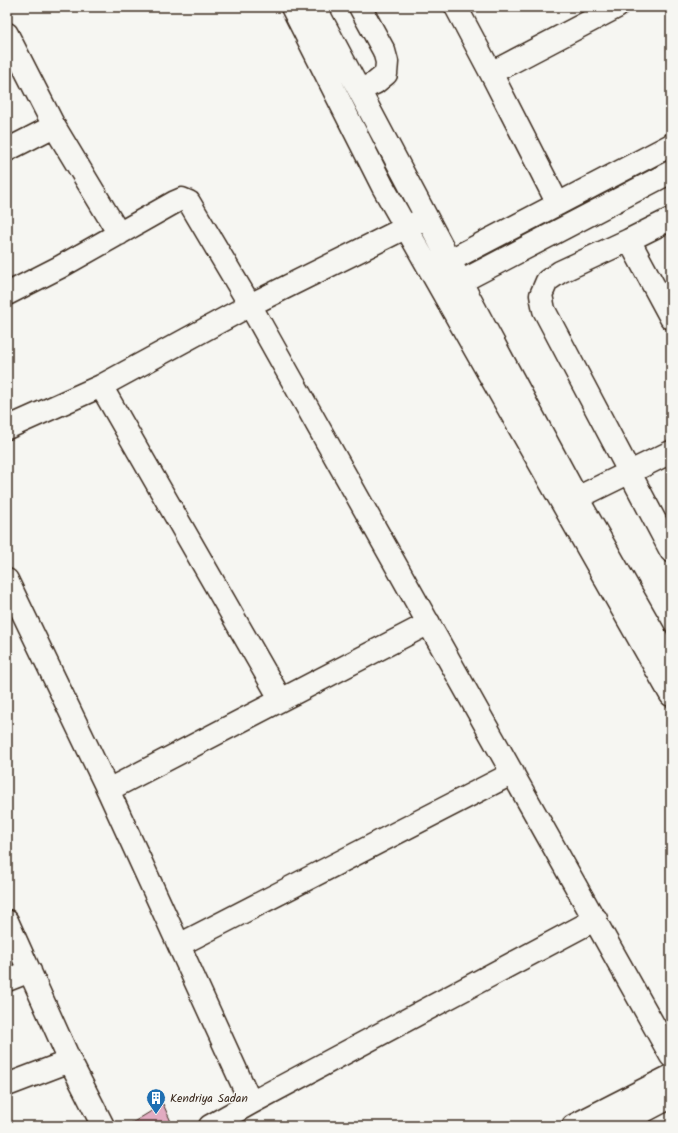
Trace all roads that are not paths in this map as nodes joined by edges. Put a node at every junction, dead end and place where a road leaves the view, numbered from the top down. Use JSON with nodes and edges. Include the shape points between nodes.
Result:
{"nodes":[{"id":1,"x":292,"y":7,"type":"edge"},
{"id":2,"x":315,"y":7,"type":"edge"},
{"id":3,"x":360,"y":7,"type":"edge"},
{"id":4,"x":456,"y":7,"type":"edge"},
{"id":5,"x":617,"y":7,"type":"edge"},
{"id":6,"x":7,"y":34,"type":"edge"},
{"id":7,"x":491,"y":73,"type":"junction"},
{"id":8,"x":359,"y":90,"type":"junction"},
{"id":9,"x":54,"y":126,"type":"junction"},
{"id":10,"x":671,"y":145,"type":"edge"},
{"id":11,"x":7,"y":150,"type":"edge"},
{"id":12,"x":671,"y":172,"type":"edge"},
{"id":13,"x":558,"y":204,"type":"junction"},
{"id":14,"x":426,"y":218,"type":"junction"},
{"id":15,"x":671,"y":218,"type":"edge"},
{"id":16,"x":406,"y":228,"type":"junction"},
{"id":17,"x":119,"y":234,"type":"junction"},
{"id":18,"x":629,"y":240,"type":"junction"},
{"id":19,"x":440,"y":265,"type":"junction"},
{"id":20,"x":451,"y":286,"type":"junction"},
{"id":21,"x":7,"y":294,"type":"edge"},
{"id":22,"x":250,"y":305,"type":"junction"},
{"id":23,"x":671,"y":318,"type":"edge"},
{"id":24,"x":101,"y":386,"type":"junction"},
{"id":25,"x":7,"y":428,"type":"edge"},
{"id":26,"x":671,"y":452,"type":"edge"},
{"id":27,"x":629,"y":473,"type":"junction"},
{"id":28,"x":577,"y":498,"type":"junction"},
{"id":29,"x":671,"y":551,"type":"edge"},
{"id":30,"x":7,"y":580,"type":"edge"},
{"id":31,"x":429,"y":624,"type":"junction"},
{"id":32,"x":671,"y":663,"type":"edge"},
{"id":33,"x":671,"y":695,"type":"edge"},
{"id":34,"x":281,"y":700,"type":"junction"},
{"id":35,"x":514,"y":773,"type":"junction"},
{"id":36,"x":108,"y":790,"type":"junction"},
{"id":37,"x":596,"y":919,"type":"junction"},
{"id":38,"x":7,"y":921,"type":"edge"},
{"id":39,"x":179,"y":945,"type":"junction"},
{"id":40,"x":30,"y":971,"type":"junction"},
{"id":41,"x":7,"y":980,"type":"edge"},
{"id":42,"x":671,"y":1056,"type":"edge"},
{"id":43,"x":70,"y":1061,"type":"junction"},
{"id":44,"x":671,"y":1076,"type":"edge"},
{"id":45,"x":7,"y":1085,"type":"edge"},
{"id":46,"x":671,"y":1097,"type":"edge"},
{"id":47,"x":251,"y":1103,"type":"junction"},
{"id":48,"x":103,"y":1126,"type":"edge"},
{"id":49,"x":210,"y":1126,"type":"edge"},
{"id":50,"x":573,"y":1126,"type":"edge"},
{"id":51,"x":616,"y":1126,"type":"edge"}],
"edges":[{"from":1,"to":16,"type":"street"},
{"from":2,"to":8,"type":"street"},
{"from":3,"to":8,"type":"street","via":[[387,62],[386,74],[375,83]]},
{"from":4,"to":7,"type":"street"},
{"from":5,"to":7,"type":"street"},
{"from":6,"to":9,"type":"street"},
{"from":7,"to":13,"type":"street"},
{"from":8,"to":14,"type":"street"},
{"from":9,"to":11,"type":"street"},
{"from":9,"to":17,"type":"street"},
{"from":10,"to":13,"type":"street"},
{"from":12,"to":20,"type":"street"},
{"from":13,"to":19,"type":"street"},
{"from":14,"to":16,"type":"street"},
{"from":14,"to":19,"type":"street"},
{"from":15,"to":18,"type":"street"},
{"from":16,"to":19,"type":"street"},
{"from":16,"to":22,"type":"street"},
{"from":17,"to":21,"type":"street","via":[[60,268]]},
{"from":17,"to":22,"type":"street","via":[[175,202],[182,199],[189,202]]},
{"from":18,"to":23,"type":"street"},
{"from":18,"to":27,"type":"street","via":[[560,272],[547,281],[541,295],[544,310]]},
{"from":19,"to":20,"type":"street"},
{"from":20,"to":28,"type":"street"},
{"from":20,"to":33,"type":"street"},
{"from":22,"to":24,"type":"street"},
{"from":22,"to":31,"type":"street"},
{"from":24,"to":25,"type":"street"},
{"from":24,"to":34,"type":"street"},
{"from":26,"to":27,"type":"street"},
{"from":27,"to":28,"type":"street"},
{"from":27,"to":29,"type":"street"},
{"from":28,"to":32,"type":"street"},
{"from":30,"to":36,"type":"street"},
{"from":31,"to":34,"type":"street"},
{"from":31,"to":35,"type":"street"},
{"from":34,"to":36,"type":"street"},
{"from":35,"to":37,"type":"street"},
{"from":35,"to":39,"type":"street"},
{"from":36,"to":39,"type":"street"},
{"from":37,"to":42,"type":"street"},
{"from":37,"to":47,"type":"street"},
{"from":38,"to":40,"type":"street"},
{"from":39,"to":47,"type":"street"},
{"from":40,"to":41,"type":"street"},
{"from":40,"to":43,"type":"street"},
{"from":43,"to":45,"type":"street"},
{"from":43,"to":48,"type":"street"},
{"from":44,"to":50,"type":"street"},
{"from":46,"to":51,"type":"street"},
{"from":47,"to":49,"type":"street"}]}
